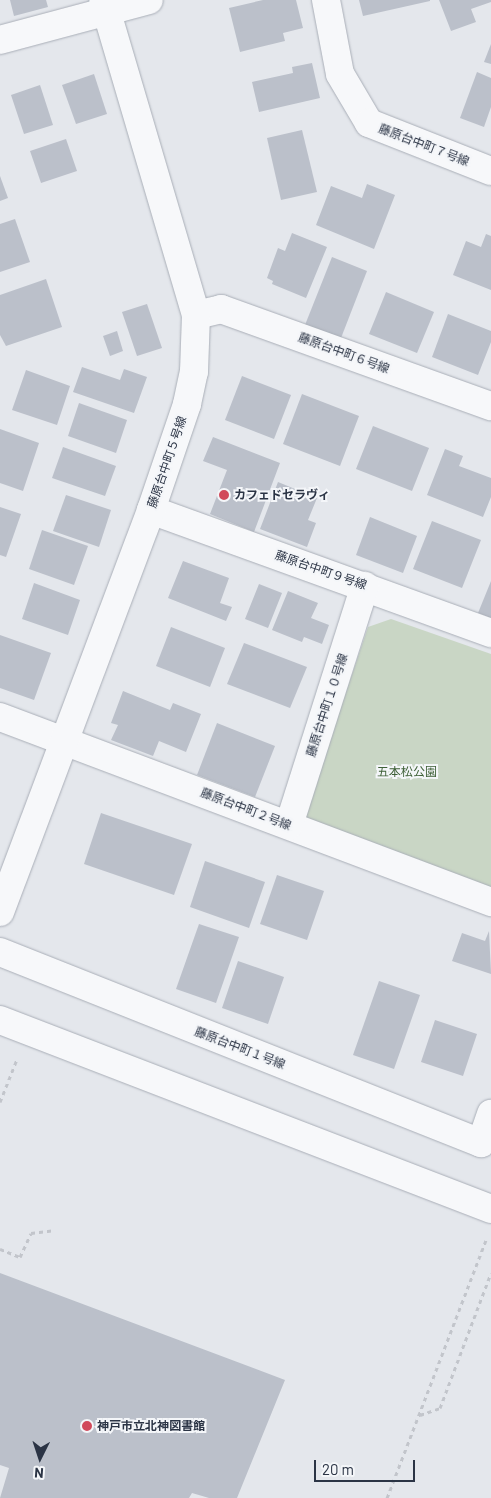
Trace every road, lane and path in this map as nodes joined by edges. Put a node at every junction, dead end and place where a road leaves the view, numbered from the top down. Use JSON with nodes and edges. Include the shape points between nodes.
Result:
{"nodes":[{"id":1,"x":149,"y":0,"type":"edge"},
{"id":2,"x":326,"y":0,"type":"edge"},
{"id":3,"x":105,"y":6,"type":"edge"},
{"id":4,"x":0,"y":40,"type":"edge"},
{"id":5,"x":491,"y":171,"type":"edge"},
{"id":6,"x":196,"y":315,"type":"junction"},
{"id":7,"x":491,"y":406,"type":"edge"},
{"id":8,"x":151,"y":510,"type":"junction"},
{"id":9,"x":365,"y":586,"type":"junction"},
{"id":10,"x":491,"y":633,"type":"edge"},
{"id":11,"x":0,"y":717,"type":"edge"},
{"id":12,"x":63,"y":740,"type":"junction"},
{"id":13,"x":288,"y":825,"type":"junction"},
{"id":14,"x":491,"y":902,"type":"edge"},
{"id":15,"x":0,"y":912,"type":"edge"},
{"id":16,"x":0,"y":952,"type":"edge"},
{"id":17,"x":0,"y":1020,"type":"edge"},
{"id":18,"x":19,"y":1053,"type":"dead end"},
{"id":19,"x":0,"y":1102,"type":"edge"},
{"id":20,"x":491,"y":1114,"type":"edge"},
{"id":21,"x":491,"y":1209,"type":"edge"},
{"id":22,"x":54,"y":1230,"type":"dead end"},
{"id":23,"x":488,"y":1236,"type":"dead end"},
{"id":24,"x":0,"y":1249,"type":"edge"},
{"id":25,"x":491,"y":1272,"type":"edge"},
{"id":26,"x":420,"y":1416,"type":"junction"},
{"id":27,"x":387,"y":1498,"type":"edge"}],
"edges":[{"from":1,"to":3,"type":"street"},
{"from":2,"to":5,"type":"street","name":"藤原台中町７号線","via":[[340,74],[369,123]]},
{"from":3,"to":4,"type":"street"},
{"from":3,"to":6,"type":"street","name":"藤原台中町５号線"},
{"from":6,"to":7,"type":"street","name":"藤原台中町６号線","via":[[221,309]]},
{"from":6,"to":8,"type":"street","name":"藤原台中町５号線","via":[[197,346],[188,396]]},
{"from":8,"to":9,"type":"street","name":"藤原台中町９号線"},
{"from":8,"to":12,"type":"street","name":"藤原台中町５号線"},
{"from":9,"to":10,"type":"street","name":"藤原台中町９号線"},
{"from":9,"to":13,"type":"street","name":"藤原台中町１０号線"},
{"from":11,"to":12,"type":"street","name":"藤原台中町２号線"},
{"from":12,"to":13,"type":"street","name":"藤原台中町２号線"},
{"from":12,"to":15,"type":"street","name":"藤原台中町５号線"},
{"from":13,"to":14,"type":"street","name":"藤原台中町２号線"},
{"from":16,"to":20,"type":"street","name":"藤原台中町１号線","via":[[481,1143]]},
{"from":17,"to":21,"type":"street"},
{"from":18,"to":19,"type":"path"},
{"from":22,"to":24,"type":"path","via":[[31,1233],[20,1257]]},
{"from":23,"to":26,"type":"path"},
{"from":25,"to":26,"type":"path","via":[[440,1408]]},
{"from":26,"to":27,"type":"path"}]}
